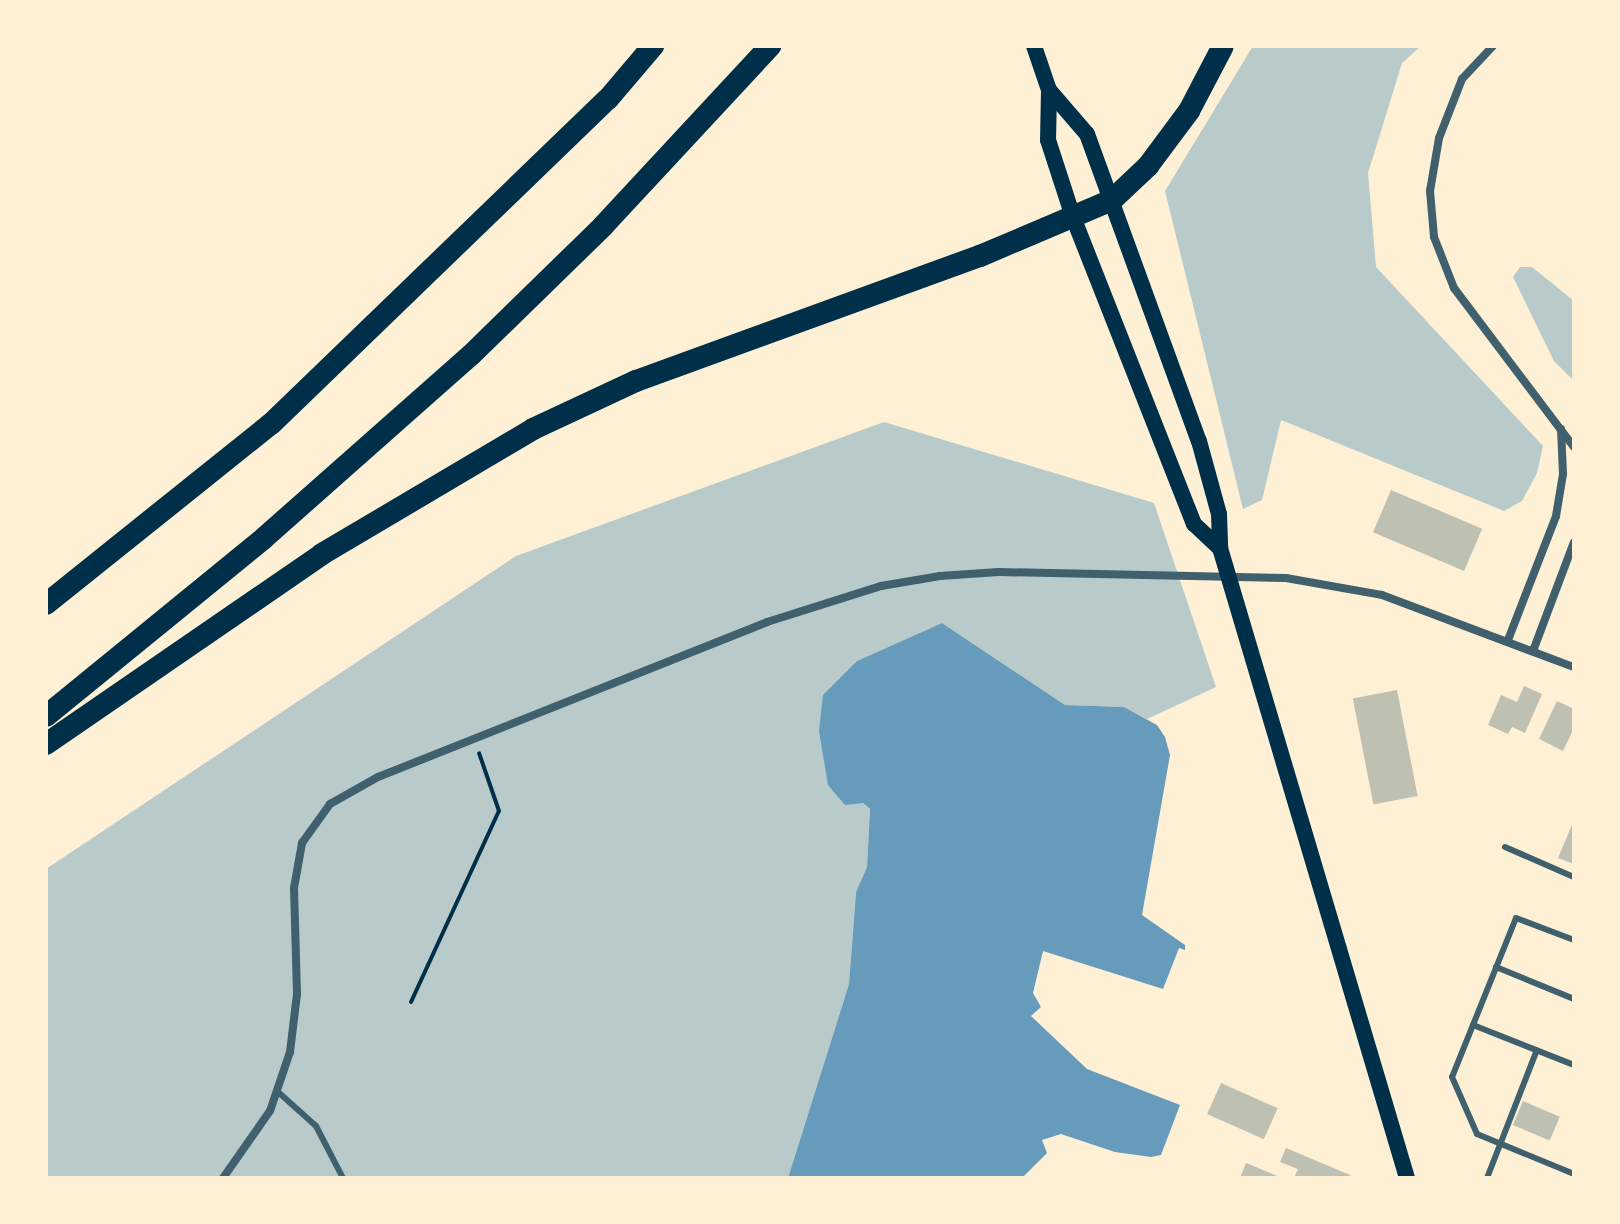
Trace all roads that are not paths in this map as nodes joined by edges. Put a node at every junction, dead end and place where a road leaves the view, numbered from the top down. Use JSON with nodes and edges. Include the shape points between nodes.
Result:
{"nodes":[{"id":1,"x":653,"y":46,"type":"edge"},
{"id":2,"x":770,"y":46,"type":"edge"},
{"id":3,"x":1034,"y":46,"type":"edge"},
{"id":4,"x":1223,"y":46,"type":"edge"},
{"id":5,"x":1493,"y":46,"type":"edge"},
{"id":6,"x":1049,"y":90,"type":"junction"},
{"id":7,"x":1112,"y":200,"type":"junction"},
{"id":8,"x":1073,"y":217,"type":"junction"},
{"id":9,"x":1561,"y":424,"type":"junction"},
{"id":10,"x":1574,"y":447,"type":"edge"},
{"id":11,"x":1574,"y":542,"type":"edge"},
{"id":12,"x":1220,"y":548,"type":"junction"},
{"id":13,"x":1228,"y":575,"type":"junction"},
{"id":14,"x":46,"y":604,"type":"edge"},
{"id":15,"x":1508,"y":640,"type":"junction"},
{"id":16,"x":1533,"y":651,"type":"junction"},
{"id":17,"x":1574,"y":667,"type":"edge"},
{"id":18,"x":46,"y":716,"type":"edge"},
{"id":19,"x":46,"y":744,"type":"edge"},
{"id":20,"x":1505,"y":847,"type":"dead end"},
{"id":21,"x":1574,"y":877,"type":"edge"},
{"id":22,"x":1574,"y":940,"type":"edge"},
{"id":23,"x":1496,"y":967,"type":"junction"},
{"id":24,"x":1574,"y":999,"type":"edge"},
{"id":25,"x":1473,"y":1025,"type":"junction"},
{"id":26,"x":1537,"y":1050,"type":"junction"},
{"id":27,"x":1574,"y":1065,"type":"edge"},
{"id":28,"x":277,"y":1091,"type":"junction"},
{"id":29,"x":1499,"y":1143,"type":"junction"},
{"id":30,"x":1574,"y":1174,"type":"edge"},
{"id":31,"x":223,"y":1178,"type":"edge"},
{"id":32,"x":343,"y":1178,"type":"edge"},
{"id":33,"x":1407,"y":1178,"type":"edge"},
{"id":34,"x":1487,"y":1178,"type":"edge"}],
"edges":[{"from":1,"to":14,"type":"highway","via":[[608,99],[271,424]]},
{"from":2,"to":18,"type":"highway","via":[[603,226],[414,408]]},
{"from":3,"to":6,"type":"main road"},
{"from":4,"to":7,"type":"highway","via":[[1189,111],[1148,166]]},
{"from":5,"to":9,"type":"street","via":[[1462,79],[1439,138],[1430,191],[1434,237],[1454,288]]},
{"from":6,"to":7,"type":"main road","via":[[1087,134]]},
{"from":6,"to":8,"type":"main road","via":[[1048,140]]},
{"from":7,"to":8,"type":"highway"},
{"from":7,"to":12,"type":"main road","via":[[1199,441],[1219,514]]},
{"from":8,"to":12,"type":"main road","via":[[1194,524]]},
{"from":8,"to":19,"type":"highway","via":[[650,375],[533,429],[322,554]]},
{"from":9,"to":10,"type":"street"},
{"from":9,"to":15,"type":"street","via":[[1563,474],[1556,516]]},
{"from":11,"to":16,"type":"street"},
{"from":12,"to":13,"type":"main road"},
{"from":13,"to":15,"type":"street","via":[[1317,582],[1382,595]]},
{"from":13,"to":28,"type":"street","via":[[999,572],[881,586],[767,622],[378,777],[330,804],[302,843],[294,888],[297,994],[290,1052]]},
{"from":13,"to":33,"type":"main road"},
{"from":15,"to":16,"type":"street"},
{"from":16,"to":17,"type":"street"},
{"from":20,"to":21,"type":"lane"},
{"from":22,"to":23,"type":"lane","via":[[1516,918]]},
{"from":23,"to":24,"type":"lane"},
{"from":23,"to":25,"type":"lane"},
{"from":25,"to":26,"type":"lane"},
{"from":25,"to":29,"type":"lane","via":[[1452,1077],[1477,1134]]},
{"from":26,"to":27,"type":"lane"},
{"from":26,"to":29,"type":"lane"},
{"from":28,"to":31,"type":"street","via":[[270,1111]]},
{"from":28,"to":32,"type":"lane","via":[[316,1126]]},
{"from":29,"to":30,"type":"lane"},
{"from":29,"to":34,"type":"lane"}]}
